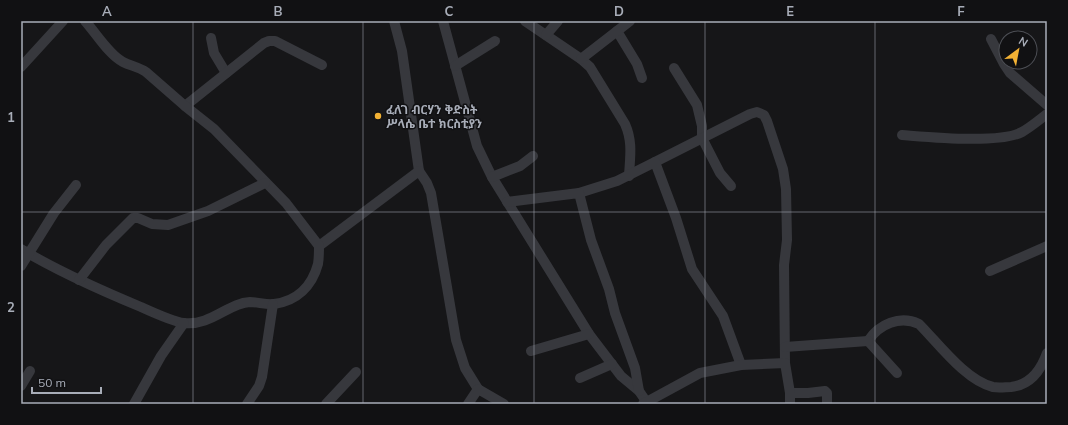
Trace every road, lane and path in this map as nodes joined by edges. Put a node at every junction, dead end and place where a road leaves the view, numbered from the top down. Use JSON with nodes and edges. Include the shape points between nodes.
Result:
{"nodes":[{"id":1,"x":63,"y":21,"type":"edge"},
{"id":2,"x":85,"y":21,"type":"edge"},
{"id":3,"x":394,"y":21,"type":"edge"},
{"id":4,"x":443,"y":21,"type":"edge"},
{"id":5,"x":525,"y":21,"type":"edge"},
{"id":6,"x":558,"y":21,"type":"edge"},
{"id":7,"x":630,"y":21,"type":"edge"},
{"id":8,"x":617,"y":31,"type":"junction"},
{"id":9,"x":546,"y":35,"type":"junction"},
{"id":10,"x":211,"y":38,"type":"dead end"},
{"id":11,"x":991,"y":39,"type":"dead end"},
{"id":12,"x":495,"y":41,"type":"dead end"},
{"id":13,"x":581,"y":59,"type":"junction"},
{"id":14,"x":322,"y":66,"type":"dead end"},
{"id":15,"x":456,"y":66,"type":"junction"},
{"id":16,"x":21,"y":67,"type":"edge"},
{"id":17,"x":674,"y":68,"type":"dead end"},
{"id":18,"x":226,"y":73,"type":"junction"},
{"id":19,"x":642,"y":78,"type":"dead end"},
{"id":20,"x":1047,"y":105,"type":"edge"},
{"id":21,"x":185,"y":106,"type":"junction"},
{"id":22,"x":1047,"y":114,"type":"edge"},
{"id":23,"x":902,"y":135,"type":"dead end"},
{"id":24,"x":702,"y":138,"type":"junction"},
{"id":25,"x":533,"y":156,"type":"dead end"},
{"id":26,"x":655,"y":162,"type":"junction"},
{"id":27,"x":419,"y":171,"type":"junction"},
{"id":28,"x":628,"y":176,"type":"junction"},
{"id":29,"x":492,"y":177,"type":"junction"},
{"id":30,"x":266,"y":183,"type":"junction"},
{"id":31,"x":76,"y":185,"type":"dead end"},
{"id":32,"x":731,"y":186,"type":"dead end"},
{"id":33,"x":580,"y":193,"type":"junction"},
{"id":34,"x":508,"y":202,"type":"junction"},
{"id":35,"x":319,"y":246,"type":"junction"},
{"id":36,"x":1047,"y":246,"type":"edge"},
{"id":37,"x":25,"y":252,"type":"edge"},
{"id":38,"x":21,"y":266,"type":"edge"},
{"id":39,"x":990,"y":271,"type":"dead end"},
{"id":40,"x":79,"y":280,"type":"junction"},
{"id":41,"x":273,"y":304,"type":"junction"},
{"id":42,"x":184,"y":323,"type":"junction"},
{"id":43,"x":589,"y":334,"type":"junction"},
{"id":44,"x":868,"y":341,"type":"junction"},
{"id":45,"x":785,"y":347,"type":"junction"},
{"id":46,"x":531,"y":350,"type":"dead end"},
{"id":47,"x":1046,"y":360,"type":"edge"},
{"id":48,"x":785,"y":363,"type":"junction"},
{"id":49,"x":612,"y":364,"type":"junction"},
{"id":50,"x":741,"y":365,"type":"junction"},
{"id":51,"x":30,"y":371,"type":"dead end"},
{"id":52,"x":356,"y":372,"type":"dead end"},
{"id":53,"x":896,"y":373,"type":"dead end"},
{"id":54,"x":580,"y":378,"type":"dead end"},
{"id":55,"x":21,"y":386,"type":"edge"},
{"id":56,"x":478,"y":389,"type":"junction"},
{"id":57,"x":639,"y":391,"type":"junction"},
{"id":58,"x":790,"y":394,"type":"junction"},
{"id":59,"x":134,"y":404,"type":"edge"},
{"id":60,"x":247,"y":404,"type":"edge"},
{"id":61,"x":326,"y":404,"type":"edge"},
{"id":62,"x":468,"y":404,"type":"edge"},
{"id":63,"x":504,"y":404,"type":"edge"},
{"id":64,"x":646,"y":404,"type":"edge"},
{"id":65,"x":790,"y":404,"type":"edge"},
{"id":66,"x":827,"y":404,"type":"edge"}],
"edges":[{"from":1,"to":16,"type":"street"},
{"from":2,"to":21,"type":"street","via":[[116,57],[146,72]]},
{"from":3,"to":27,"type":"street","via":[[402,51]]},
{"from":4,"to":15,"type":"street"},
{"from":5,"to":9,"type":"street"},
{"from":6,"to":9,"type":"street"},
{"from":7,"to":8,"type":"street"},
{"from":8,"to":13,"type":"street"},
{"from":8,"to":19,"type":"street","via":[[637,64]]},
{"from":9,"to":13,"type":"street"},
{"from":10,"to":18,"type":"street","via":[[214,53]]},
{"from":11,"to":20,"type":"street","via":[[1010,73]]},
{"from":12,"to":15,"type":"street"},
{"from":13,"to":28,"type":"street","via":[[590,67],[629,132],[631,143]]},
{"from":14,"to":18,"type":"street","via":[[275,41],[269,41]]},
{"from":15,"to":29,"type":"street","via":[[477,146]]},
{"from":17,"to":24,"type":"street","via":[[696,105],[701,121]]},
{"from":18,"to":21,"type":"street"},
{"from":21,"to":30,"type":"street","via":[[214,129]]},
{"from":22,"to":23,"type":"street","via":[[1021,133],[1006,138]]},
{"from":24,"to":26,"type":"street"},
{"from":24,"to":32,"type":"street","via":[[720,172]]},
{"from":24,"to":45,"type":"street","via":[[757,112],[764,115],[767,121],[783,169],[786,189],[788,240],[784,265]]},
{"from":25,"to":29,"type":"street","via":[[520,166]]},
{"from":26,"to":28,"type":"street"},
{"from":26,"to":50,"type":"street","via":[[692,269],[723,316]]},
{"from":27,"to":35,"type":"street"},
{"from":27,"to":56,"type":"street","via":[[430,192],[456,340],[465,368]]},
{"from":28,"to":33,"type":"street","via":[[606,186]]},
{"from":29,"to":34,"type":"street"},
{"from":30,"to":35,"type":"street","via":[[286,203]]},
{"from":30,"to":40,"type":"street","via":[[208,211],[168,225],[152,224],[133,218],[106,245]]},
{"from":31,"to":37,"type":"street"},
{"from":33,"to":34,"type":"street"},
{"from":33,"to":57,"type":"street","via":[[591,240],[635,368]]},
{"from":34,"to":43,"type":"street"},
{"from":35,"to":41,"type":"street","via":[[318,264],[306,287],[290,301]]},
{"from":36,"to":39,"type":"street"},
{"from":37,"to":38,"type":"street"},
{"from":37,"to":40,"type":"street"},
{"from":40,"to":42,"type":"street"},
{"from":41,"to":42,"type":"street","via":[[250,302],[209,319]]},
{"from":41,"to":60,"type":"street","via":[[262,377]]},
{"from":42,"to":59,"type":"street","via":[[161,356]]},
{"from":43,"to":46,"type":"street"},
{"from":43,"to":49,"type":"street"},
{"from":44,"to":45,"type":"street"},
{"from":44,"to":47,"type":"street","via":[[877,330],[891,322],[913,321],[919,324],[963,370],[994,388],[1023,385]]},
{"from":44,"to":53,"type":"street"},
{"from":45,"to":48,"type":"street"},
{"from":48,"to":50,"type":"street"},
{"from":48,"to":58,"type":"street"},
{"from":49,"to":54,"type":"street"},
{"from":49,"to":57,"type":"street","via":[[621,376]]},
{"from":50,"to":64,"type":"street","via":[[700,373]]},
{"from":51,"to":55,"type":"street"},
{"from":52,"to":61,"type":"street"},
{"from":56,"to":62,"type":"street"},
{"from":56,"to":63,"type":"street"},
{"from":57,"to":64,"type":"street"},
{"from":58,"to":65,"type":"street"},
{"from":58,"to":66,"type":"street","via":[[825,391]]}]}
